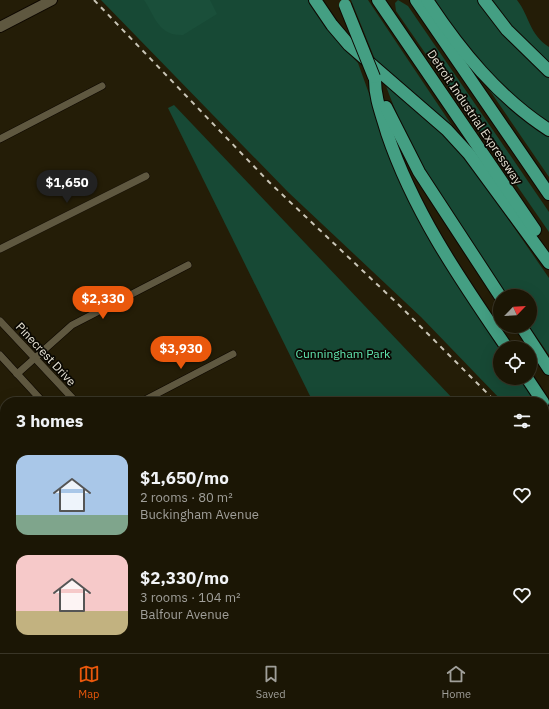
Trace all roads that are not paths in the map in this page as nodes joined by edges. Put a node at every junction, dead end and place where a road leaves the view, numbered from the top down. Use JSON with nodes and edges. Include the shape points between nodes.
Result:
{"nodes":[{"id":1,"x":52,"y":0,"type":"edge"},
{"id":2,"x":315,"y":0,"type":"edge"},
{"id":3,"x":378,"y":0,"type":"edge"},
{"id":4,"x":416,"y":0,"type":"edge"},
{"id":5,"x":427,"y":0,"type":"edge"},
{"id":6,"x":484,"y":0,"type":"edge"},
{"id":7,"x":344,"y":3,"type":"edge"},
{"id":8,"x":0,"y":26,"type":"edge"},
{"id":9,"x":549,"y":71,"type":"edge"},
{"id":10,"x":375,"y":78,"type":"junction"},
{"id":11,"x":102,"y":86,"type":"dead end"},
{"id":12,"x":549,"y":130,"type":"edge"},
{"id":13,"x":0,"y":138,"type":"edge"},
{"id":14,"x":146,"y":176,"type":"dead end"},
{"id":15,"x":549,"y":194,"type":"edge"},
{"id":16,"x":0,"y":249,"type":"edge"},
{"id":17,"x":549,"y":250,"type":"edge"},
{"id":18,"x":549,"y":263,"type":"edge"},
{"id":19,"x":188,"y":265,"type":"dead end"},
{"id":20,"x":495,"y":289,"type":"edge"},
{"id":21,"x":0,"y":321,"type":"edge"},
{"id":22,"x":526,"y":333,"type":"edge"},
{"id":23,"x":502,"y":341,"type":"edge"},
{"id":24,"x":233,"y":354,"type":"dead end"},
{"id":25,"x":1,"y":358,"type":"edge"},
{"id":26,"x":36,"y":359,"type":"junction"},
{"id":27,"x":549,"y":368,"type":"edge"},
{"id":28,"x":17,"y":374,"type":"junction"},
{"id":29,"x":531,"y":385,"type":"edge"},
{"id":30,"x":38,"y":397,"type":"edge"},
{"id":31,"x":71,"y":397,"type":"edge"},
{"id":32,"x":151,"y":397,"type":"edge"},
{"id":33,"x":539,"y":397,"type":"edge"}],
"edges":[{"from":1,"to":8,"type":"main road"},
{"from":2,"to":18,"type":"highway","via":[[349,45],[447,130],[469,154]]},
{"from":3,"to":17,"type":"highway","name":"Detroit Industrial Expressway"},
{"from":4,"to":15,"type":"highway","name":"Detroit Industrial Expressway"},
{"from":5,"to":12,"type":"highway","via":[[492,83],[517,107]]},
{"from":6,"to":9,"type":"highway","via":[[508,30]]},
{"from":7,"to":10,"type":"highway","bridge":true},
{"from":10,"to":20,"type":"highway","via":[[402,141],[419,172]]},
{"from":10,"to":23,"type":"highway","via":[[375,94],[391,143],[417,205],[452,266]]},
{"from":11,"to":13,"type":"street"},
{"from":14,"to":16,"type":"street"},
{"from":19,"to":26,"type":"street","via":[[72,325]]},
{"from":21,"to":26,"type":"street","name":"Pinecrest Drive"},
{"from":22,"to":27,"type":"highway"},
{"from":24,"to":32,"type":"street"},
{"from":25,"to":28,"type":"street"},
{"from":26,"to":28,"type":"street"},
{"from":26,"to":31,"type":"street","name":"Pinecrest Drive"},
{"from":28,"to":30,"type":"street"},
{"from":29,"to":33,"type":"highway"}]}
